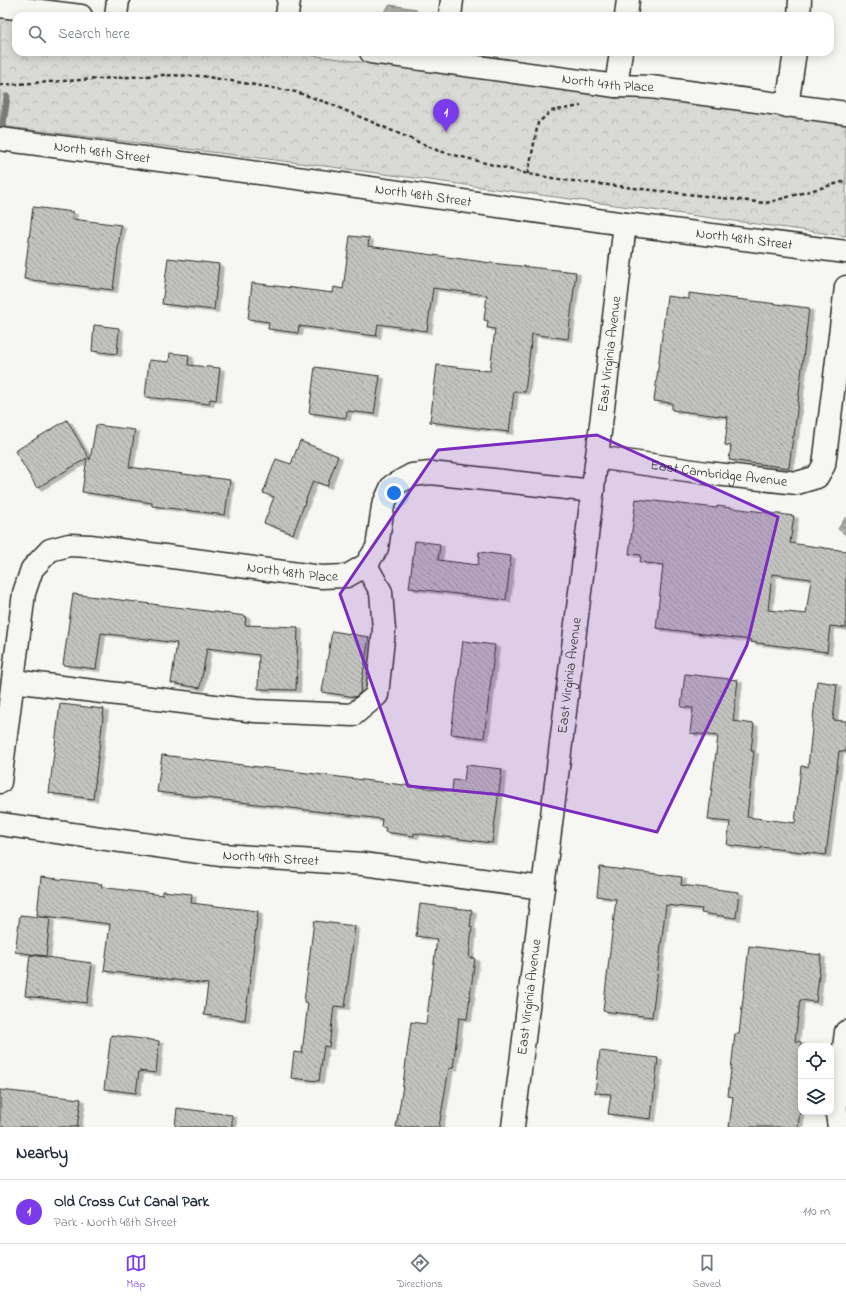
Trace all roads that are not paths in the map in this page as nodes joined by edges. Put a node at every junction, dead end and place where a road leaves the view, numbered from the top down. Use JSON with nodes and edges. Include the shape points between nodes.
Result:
{"nodes":[{"id":1,"x":118,"y":0,"type":"edge"},
{"id":2,"x":289,"y":0,"type":"edge"},
{"id":3,"x":452,"y":0,"type":"edge"},
{"id":4,"x":628,"y":0,"type":"edge"},
{"id":5,"x":800,"y":0,"type":"edge"},
{"id":6,"x":0,"y":6,"type":"edge"},
{"id":7,"x":49,"y":12,"type":"edge"},
{"id":8,"x":116,"y":12,"type":"edge"},
{"id":9,"x":288,"y":12,"type":"edge"},
{"id":10,"x":450,"y":12,"type":"edge"},
{"id":11,"x":626,"y":12,"type":"edge"},
{"id":12,"x":799,"y":12,"type":"edge"},
{"id":13,"x":431,"y":56,"type":"edge"},
{"id":14,"x":620,"y":56,"type":"edge"},
{"id":15,"x":794,"y":56,"type":"edge"},
{"id":16,"x":446,"y":57,"type":"edge"},
{"id":17,"x":616,"y":86,"type":"junction"},
{"id":18,"x":787,"y":106,"type":"junction"},
{"id":19,"x":846,"y":113,"type":"edge"},
{"id":20,"x":0,"y":139,"type":"edge"},
{"id":21,"x":625,"y":224,"type":"junction"},
{"id":22,"x":846,"y":252,"type":"edge"},
{"id":23,"x":846,"y":287,"type":"edge"},
{"id":24,"x":597,"y":457,"type":"junction"},
{"id":25,"x":593,"y":491,"type":"junction"},
{"id":26,"x":366,"y":565,"type":"junction"},
{"id":27,"x":13,"y":681,"type":"junction"},
{"id":28,"x":0,"y":782,"type":"edge"},
{"id":29,"x":0,"y":824,"type":"edge"},
{"id":30,"x":543,"y":888,"type":"junction"},
{"id":31,"x":846,"y":1032,"type":"edge"},
{"id":32,"x":840,"y":1114,"type":"edge"},
{"id":33,"x":513,"y":1127,"type":"edge"}],
"edges":[{"from":1,"to":8,"type":"street"},
{"from":2,"to":9,"type":"street"},
{"from":3,"to":10,"type":"street"},
{"from":4,"to":11,"type":"street"},
{"from":5,"to":12,"type":"street"},
{"from":6,"to":7,"type":"street"},
{"from":13,"to":16,"type":"street","name":"North 47th Place"},
{"from":14,"to":17,"type":"street"},
{"from":15,"to":18,"type":"street"},
{"from":16,"to":17,"type":"street","name":"North 47th Place"},
{"from":17,"to":18,"type":"street","name":"North 47th Place","via":[[651,88]]},
{"from":18,"to":19,"type":"street","name":"North 47th Place"},
{"from":20,"to":21,"type":"street","name":"North 48th Street"},
{"from":21,"to":22,"type":"street","name":"North 48th Street"},
{"from":21,"to":24,"type":"street","name":"East Virginia Avenue"},
{"from":23,"to":24,"type":"street","name":"East Cambridge Avenue","via":[[824,464],[817,477],[797,483]]},
{"from":24,"to":25,"type":"street","name":"East Virginia Avenue"},
{"from":25,"to":26,"type":"street","name":"North 48th Place","via":[[431,473],[412,475],[392,486],[383,506],[377,548]]},
{"from":25,"to":30,"type":"street","name":"East Virginia Avenue"},
{"from":26,"to":27,"type":"street","name":"North 48th Place","via":[[347,576],[321,577],[90,546],[69,545],[50,550],[32,569],[24,593]]},
{"from":26,"to":27,"type":"street","via":[[381,592],[384,630],[377,695],[353,715],[255,711]]},
{"from":27,"to":28,"type":"street"},
{"from":29,"to":30,"type":"street","name":"North 49th Street","via":[[221,855],[363,864]]},
{"from":30,"to":33,"type":"street","name":"East Virginia Avenue"},
{"from":31,"to":32,"type":"street"}]}
